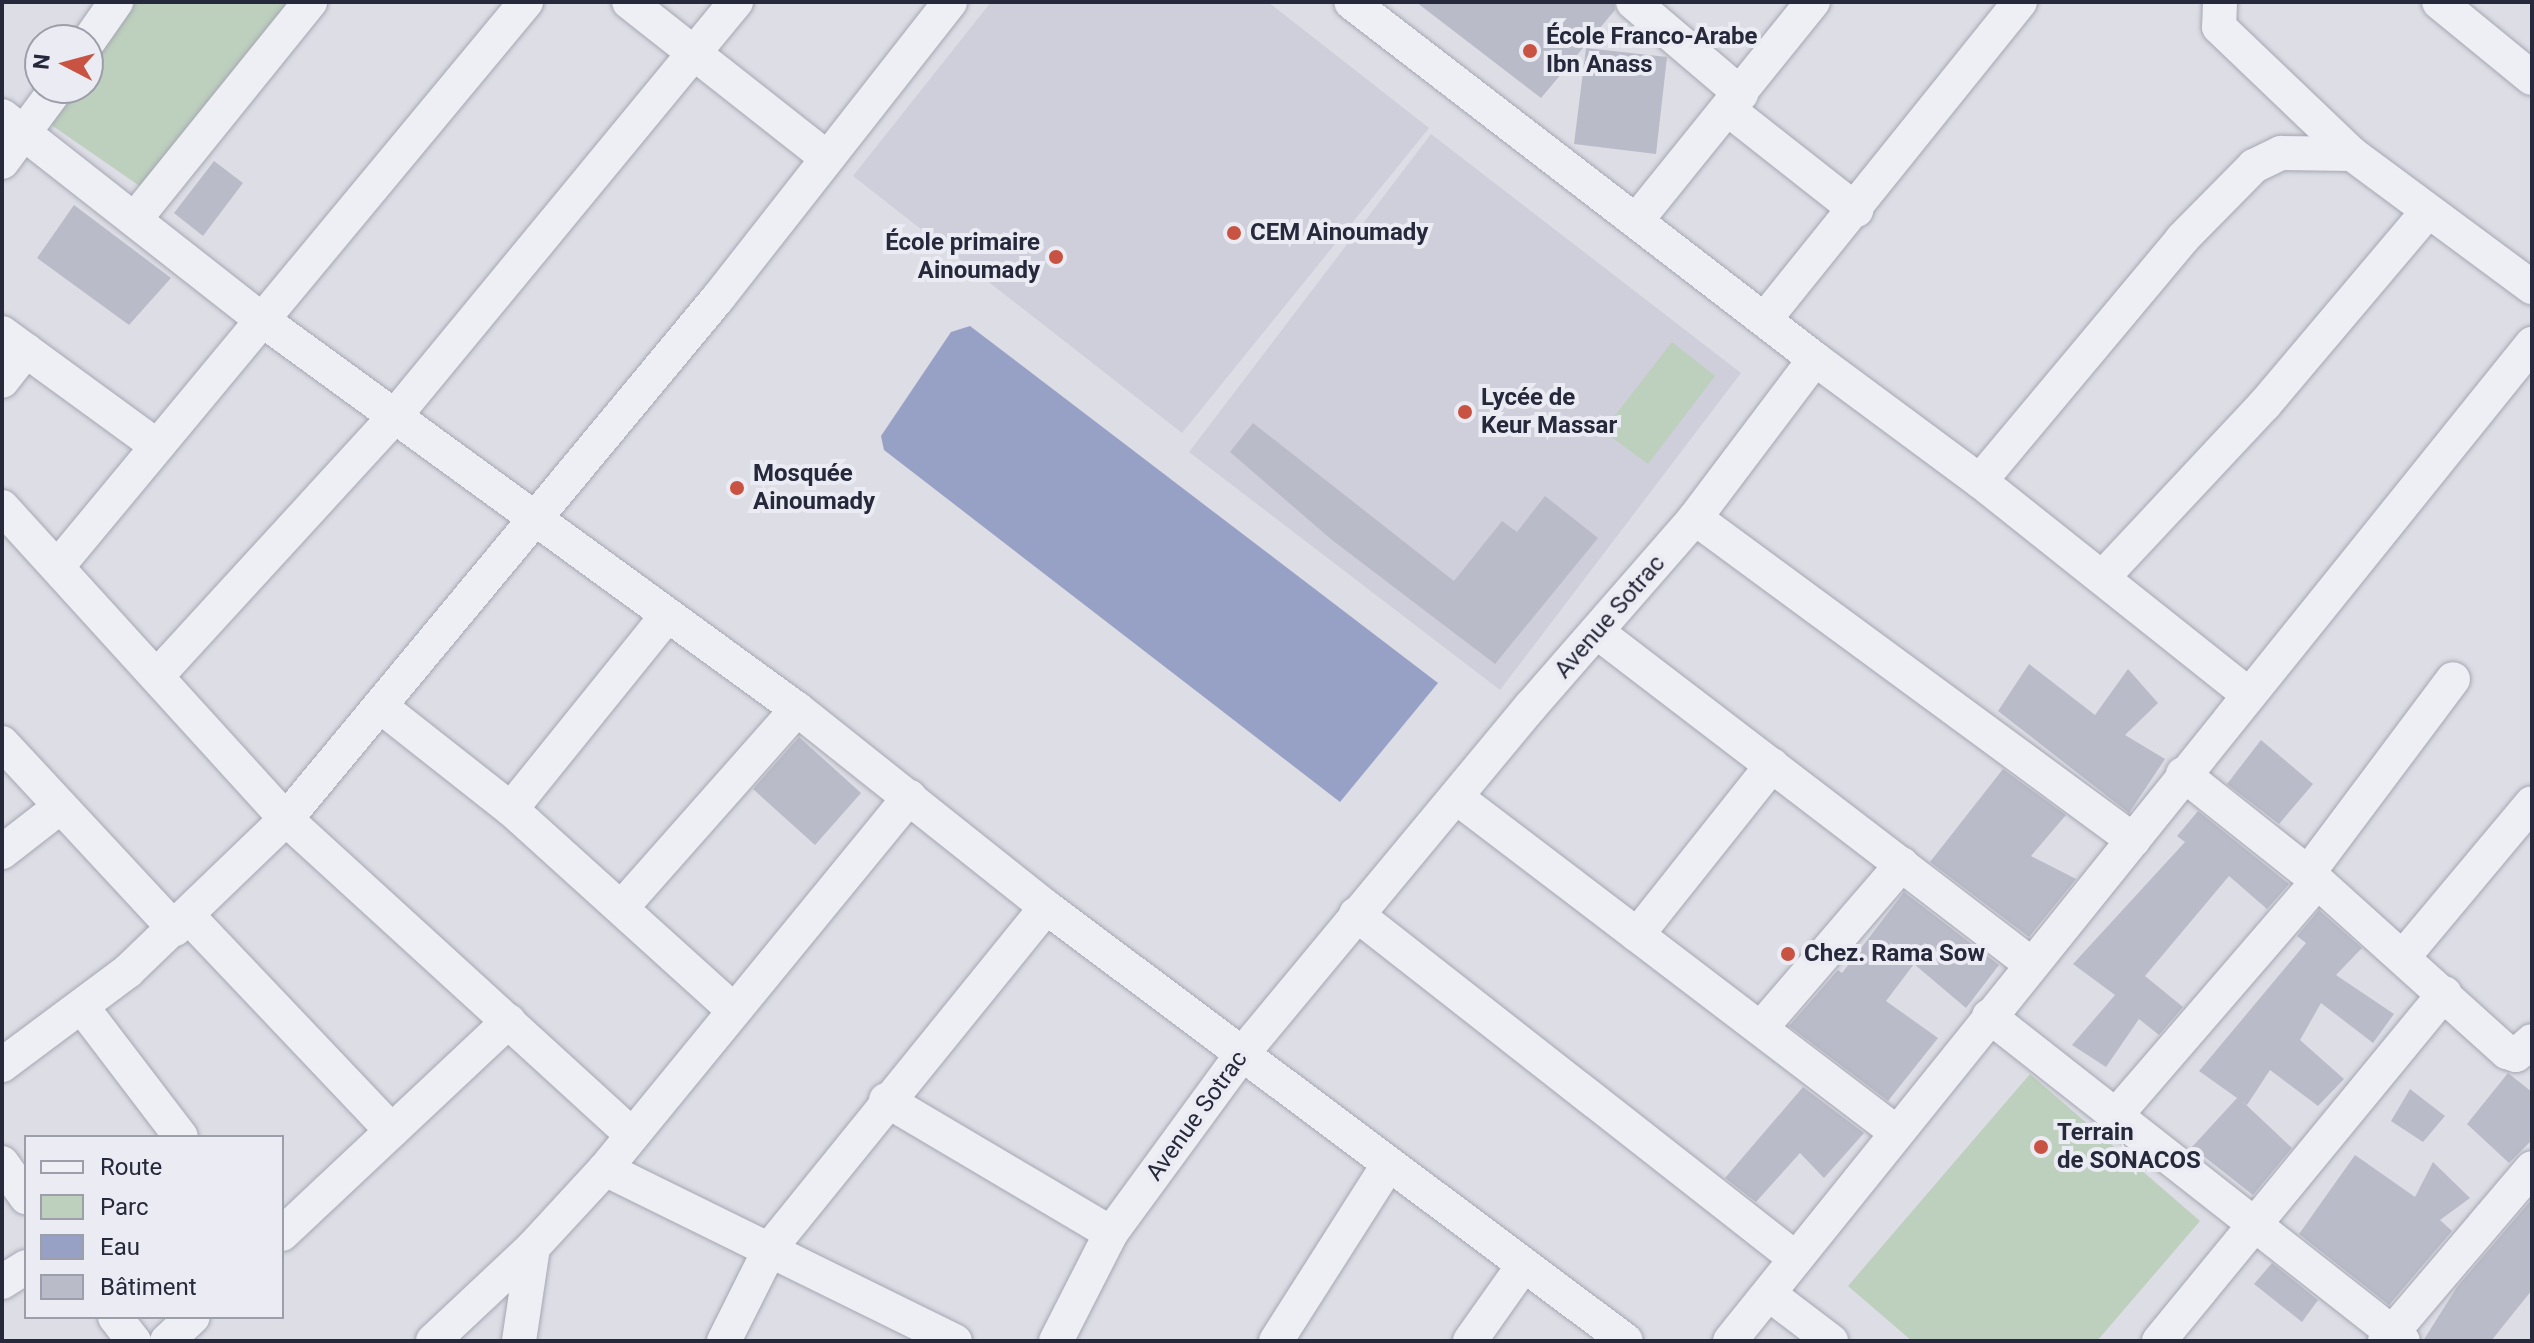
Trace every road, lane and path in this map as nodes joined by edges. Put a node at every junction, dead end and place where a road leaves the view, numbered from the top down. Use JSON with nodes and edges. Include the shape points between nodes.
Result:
{"nodes":[{"id":1,"x":116,"y":2,"type":"edge"},
{"id":2,"x":310,"y":2,"type":"edge"},
{"id":3,"x":526,"y":2,"type":"edge"},
{"id":4,"x":629,"y":2,"type":"edge"},
{"id":5,"x":736,"y":2,"type":"edge"},
{"id":6,"x":950,"y":2,"type":"edge"},
{"id":7,"x":1351,"y":2,"type":"edge"},
{"id":8,"x":1633,"y":2,"type":"edge"},
{"id":9,"x":1813,"y":2,"type":"edge"},
{"id":10,"x":2020,"y":2,"type":"edge"},
{"id":11,"x":2220,"y":2,"type":"edge"},
{"id":12,"x":2439,"y":2,"type":"edge"},
{"id":13,"x":101,"y":24,"type":"edge"},
{"id":14,"x":694,"y":55,"type":"junction"},
{"id":15,"x":2532,"y":78,"type":"edge"},
{"id":16,"x":1735,"y":102,"type":"junction"},
{"id":17,"x":38,"y":104,"type":"edge"},
{"id":18,"x":14,"y":125,"type":"edge"},
{"id":19,"x":2352,"y":154,"type":"junction"},
{"id":20,"x":827,"y":158,"type":"junction"},
{"id":21,"x":2,"y":162,"type":"edge"},
{"id":22,"x":1856,"y":210,"type":"junction"},
{"id":23,"x":2427,"y":212,"type":"junction"},
{"id":24,"x":135,"y":219,"type":"junction"},
{"id":25,"x":1636,"y":221,"type":"junction"},
{"id":26,"x":2532,"y":287,"type":"edge"},
{"id":27,"x":261,"y":319,"type":"junction"},
{"id":28,"x":1765,"y":319,"type":"junction"},
{"id":29,"x":14,"y":342,"type":"edge"},
{"id":30,"x":2531,"y":347,"type":"edge"},
{"id":31,"x":1815,"y":359,"type":"junction"},
{"id":32,"x":2,"y":381,"type":"edge"},
{"id":33,"x":394,"y":417,"type":"junction"},
{"id":34,"x":157,"y":446,"type":"junction"},
{"id":35,"x":1980,"y":481,"type":"junction"},
{"id":36,"x":2,"y":507,"type":"edge"},
{"id":37,"x":1695,"y":518,"type":"junction"},
{"id":38,"x":535,"y":519,"type":"junction"},
{"id":39,"x":58,"y":566,"type":"junction"},
{"id":40,"x":2103,"y":577,"type":"junction"},
{"id":41,"x":666,"y":617,"type":"junction"},
{"id":42,"x":1597,"y":632,"type":"junction"},
{"id":43,"x":157,"y":676,"type":"junction"},
{"id":44,"x":2453,"y":679,"type":"dead end"},
{"id":45,"x":2248,"y":694,"type":"junction"},
{"id":46,"x":380,"y":706,"type":"junction"},
{"id":47,"x":797,"y":709,"type":"junction"},
{"id":48,"x":2,"y":743,"type":"edge"},
{"id":49,"x":1772,"y":765,"type":"junction"},
{"id":50,"x":2183,"y":774,"type":"junction"},
{"id":51,"x":910,"y":797,"type":"junction"},
{"id":52,"x":1456,"y":797,"type":"junction"},
{"id":53,"x":2532,"y":803,"type":"edge"},
{"id":54,"x":60,"y":807,"type":"junction"},
{"id":55,"x":511,"y":809,"type":"junction"},
{"id":56,"x":286,"y":819,"type":"junction"},
{"id":57,"x":2133,"y":840,"type":"junction"},
{"id":58,"x":2,"y":852,"type":"edge"},
{"id":59,"x":1902,"y":864,"type":"junction"},
{"id":60,"x":2312,"y":877,"type":"junction"},
{"id":61,"x":622,"y":907,"type":"junction"},
{"id":62,"x":1046,"y":907,"type":"junction"},
{"id":63,"x":1356,"y":914,"type":"junction"},
{"id":64,"x":182,"y":922,"type":"junction"},
{"id":65,"x":1637,"y":935,"type":"junction"},
{"id":66,"x":2404,"y":956,"type":"junction"},
{"id":67,"x":2031,"y":964,"type":"junction"},
{"id":68,"x":2445,"y":993,"type":"junction"},
{"id":69,"x":82,"y":1007,"type":"junction"},
{"id":70,"x":732,"y":1009,"type":"junction"},
{"id":71,"x":1989,"y":1016,"type":"junction"},
{"id":72,"x":509,"y":1021,"type":"junction"},
{"id":73,"x":1761,"y":1028,"type":"junction"},
{"id":74,"x":2532,"y":1041,"type":"edge"},
{"id":75,"x":1242,"y":1054,"type":"junction"},
{"id":76,"x":2,"y":1065,"type":"edge"},
{"id":77,"x":886,"y":1100,"type":"junction"},
{"id":78,"x":2117,"y":1114,"type":"junction"},
{"id":79,"x":392,"y":1131,"type":"junction"},
{"id":80,"x":1896,"y":1132,"type":"junction"},
{"id":81,"x":179,"y":1135,"type":"edge"},
{"id":82,"x":632,"y":1135,"type":"junction"},
{"id":83,"x":2,"y":1163,"type":"edge"},
{"id":84,"x":1388,"y":1165,"type":"junction"},
{"id":85,"x":2532,"y":1168,"type":"edge"},
{"id":86,"x":605,"y":1169,"type":"junction"},
{"id":87,"x":24,"y":1194,"type":"edge"},
{"id":88,"x":2256,"y":1224,"type":"junction"},
{"id":89,"x":284,"y":1232,"type":"edge"},
{"id":90,"x":1111,"y":1233,"type":"junction"},
{"id":91,"x":533,"y":1247,"type":"junction"},
{"id":92,"x":771,"y":1247,"type":"junction"},
{"id":93,"x":1795,"y":1258,"type":"junction"},
{"id":94,"x":1523,"y":1266,"type":"junction"},
{"id":95,"x":24,"y":1268,"type":"edge"},
{"id":96,"x":2,"y":1282,"type":"edge"},
{"id":97,"x":1769,"y":1294,"type":"junction"},
{"id":98,"x":117,"y":1319,"type":"edge"},
{"id":99,"x":191,"y":1319,"type":"edge"},
{"id":100,"x":2393,"y":1338,"type":"edge"},
{"id":101,"x":134,"y":1341,"type":"edge"},
{"id":102,"x":167,"y":1341,"type":"edge"},
{"id":103,"x":433,"y":1341,"type":"edge"},
{"id":104,"x":519,"y":1341,"type":"edge"},
{"id":105,"x":724,"y":1341,"type":"edge"},
{"id":106,"x":955,"y":1341,"type":"edge"},
{"id":107,"x":1056,"y":1341,"type":"edge"},
{"id":108,"x":1276,"y":1341,"type":"edge"},
{"id":109,"x":1470,"y":1341,"type":"edge"},
{"id":110,"x":1626,"y":1341,"type":"edge"},
{"id":111,"x":1730,"y":1341,"type":"edge"},
{"id":112,"x":1831,"y":1341,"type":"edge"},
{"id":113,"x":2159,"y":1341,"type":"edge"}],
"edges":[{"from":1,"to":13,"type":"street"},
{"from":2,"to":24,"type":"street"},
{"from":3,"to":27,"type":"street"},
{"from":4,"to":14,"type":"street"},
{"from":5,"to":14,"type":"street"},
{"from":6,"to":20,"type":"street"},
{"from":7,"to":25,"type":"street"},
{"from":8,"to":16,"type":"street"},
{"from":9,"to":16,"type":"street"},
{"from":10,"to":22,"type":"street"},
{"from":11,"to":19,"type":"street","via":[[2219,27]]},
{"from":12,"to":15,"type":"street"},
{"from":14,"to":20,"type":"street"},
{"from":14,"to":33,"type":"street"},
{"from":16,"to":22,"type":"street"},
{"from":16,"to":25,"type":"street"},
{"from":17,"to":18,"type":"street"},
{"from":18,"to":21,"type":"street"},
{"from":18,"to":24,"type":"street"},
{"from":19,"to":23,"type":"street"},
{"from":19,"to":35,"type":"street","via":[[2281,153],[2254,166],[2193,227]]},
{"from":20,"to":38,"type":"street"},
{"from":22,"to":28,"type":"street"},
{"from":23,"to":26,"type":"street"},
{"from":23,"to":40,"type":"street","via":[[2265,404]]},
{"from":24,"to":27,"type":"street"},
{"from":25,"to":28,"type":"street"},
{"from":27,"to":33,"type":"street"},
{"from":27,"to":34,"type":"street"},
{"from":28,"to":31,"type":"street"},
{"from":29,"to":32,"type":"street"},
{"from":29,"to":34,"type":"street"},
{"from":30,"to":45,"type":"street"},
{"from":31,"to":35,"type":"street"},
{"from":31,"to":37,"type":"street","name":"Avenue Sotrac"},
{"from":33,"to":38,"type":"street"},
{"from":33,"to":43,"type":"street"},
{"from":34,"to":39,"type":"street"},
{"from":35,"to":40,"type":"street"},
{"from":36,"to":39,"type":"street"},
{"from":37,"to":42,"type":"street","name":"Avenue Sotrac"},
{"from":37,"to":57,"type":"street"},
{"from":38,"to":41,"type":"street"},
{"from":38,"to":46,"type":"street"},
{"from":39,"to":43,"type":"street"},
{"from":40,"to":45,"type":"street"},
{"from":41,"to":47,"type":"street"},
{"from":41,"to":55,"type":"street"},
{"from":42,"to":49,"type":"street"},
{"from":42,"to":52,"type":"street","name":"Avenue Sotrac"},
{"from":43,"to":56,"type":"street"},
{"from":44,"to":60,"type":"street"},
{"from":45,"to":50,"type":"street"},
{"from":46,"to":55,"type":"street"},
{"from":46,"to":56,"type":"street"},
{"from":47,"to":51,"type":"street"},
{"from":47,"to":61,"type":"street"},
{"from":48,"to":54,"type":"street"},
{"from":49,"to":59,"type":"street"},
{"from":49,"to":65,"type":"street"},
{"from":50,"to":57,"type":"street"},
{"from":50,"to":60,"type":"street"},
{"from":51,"to":62,"type":"street"},
{"from":51,"to":70,"type":"street"},
{"from":52,"to":63,"type":"street","name":"Avenue Sotrac"},
{"from":52,"to":65,"type":"street"},
{"from":53,"to":66,"type":"street"},
{"from":54,"to":58,"type":"street"},
{"from":54,"to":64,"type":"street"},
{"from":55,"to":61,"type":"street"},
{"from":56,"to":64,"type":"street"},
{"from":56,"to":72,"type":"street"},
{"from":57,"to":67,"type":"street"},
{"from":59,"to":67,"type":"street"},
{"from":59,"to":73,"type":"street"},
{"from":60,"to":66,"type":"street"},
{"from":60,"to":78,"type":"street"},
{"from":61,"to":70,"type":"street"},
{"from":62,"to":75,"type":"street"},
{"from":62,"to":77,"type":"street"},
{"from":63,"to":75,"type":"street","name":"Avenue Sotrac"},
{"from":63,"to":93,"type":"street"},
{"from":64,"to":69,"type":"street"},
{"from":64,"to":79,"type":"street"},
{"from":65,"to":73,"type":"street"},
{"from":66,"to":68,"type":"street"},
{"from":67,"to":71,"type":"street"},
{"from":68,"to":74,"type":"street","via":[[2507,1052],[2516,1055]]},
{"from":68,"to":88,"type":"street"},
{"from":69,"to":76,"type":"street"},
{"from":69,"to":81,"type":"street"},
{"from":70,"to":82,"type":"street"},
{"from":71,"to":78,"type":"street"},
{"from":71,"to":80,"type":"street"},
{"from":72,"to":79,"type":"street"},
{"from":72,"to":82,"type":"street"},
{"from":73,"to":80,"type":"street"},
{"from":75,"to":84,"type":"street"},
{"from":75,"to":90,"type":"street","name":"Avenue Sotrac"},
{"from":77,"to":90,"type":"street"},
{"from":77,"to":92,"type":"street"},
{"from":78,"to":88,"type":"street"},
{"from":79,"to":89,"type":"street"},
{"from":80,"to":93,"type":"street"},
{"from":82,"to":86,"type":"street"},
{"from":83,"to":87,"type":"street"},
{"from":84,"to":94,"type":"street"},
{"from":84,"to":108,"type":"street"},
{"from":85,"to":100,"type":"street"},
{"from":86,"to":91,"type":"street"},
{"from":86,"to":92,"type":"street"},
{"from":88,"to":100,"type":"street"},
{"from":88,"to":113,"type":"street"},
{"from":90,"to":107,"type":"street","name":"Avenue Sotrac"},
{"from":91,"to":103,"type":"street"},
{"from":91,"to":104,"type":"street"},
{"from":92,"to":105,"type":"street"},
{"from":92,"to":106,"type":"street"},
{"from":93,"to":97,"type":"street"},
{"from":94,"to":109,"type":"street"},
{"from":94,"to":110,"type":"street"},
{"from":95,"to":96,"type":"street"},
{"from":97,"to":111,"type":"street"},
{"from":97,"to":112,"type":"street"},
{"from":98,"to":101,"type":"street"},
{"from":99,"to":102,"type":"street"}]}
